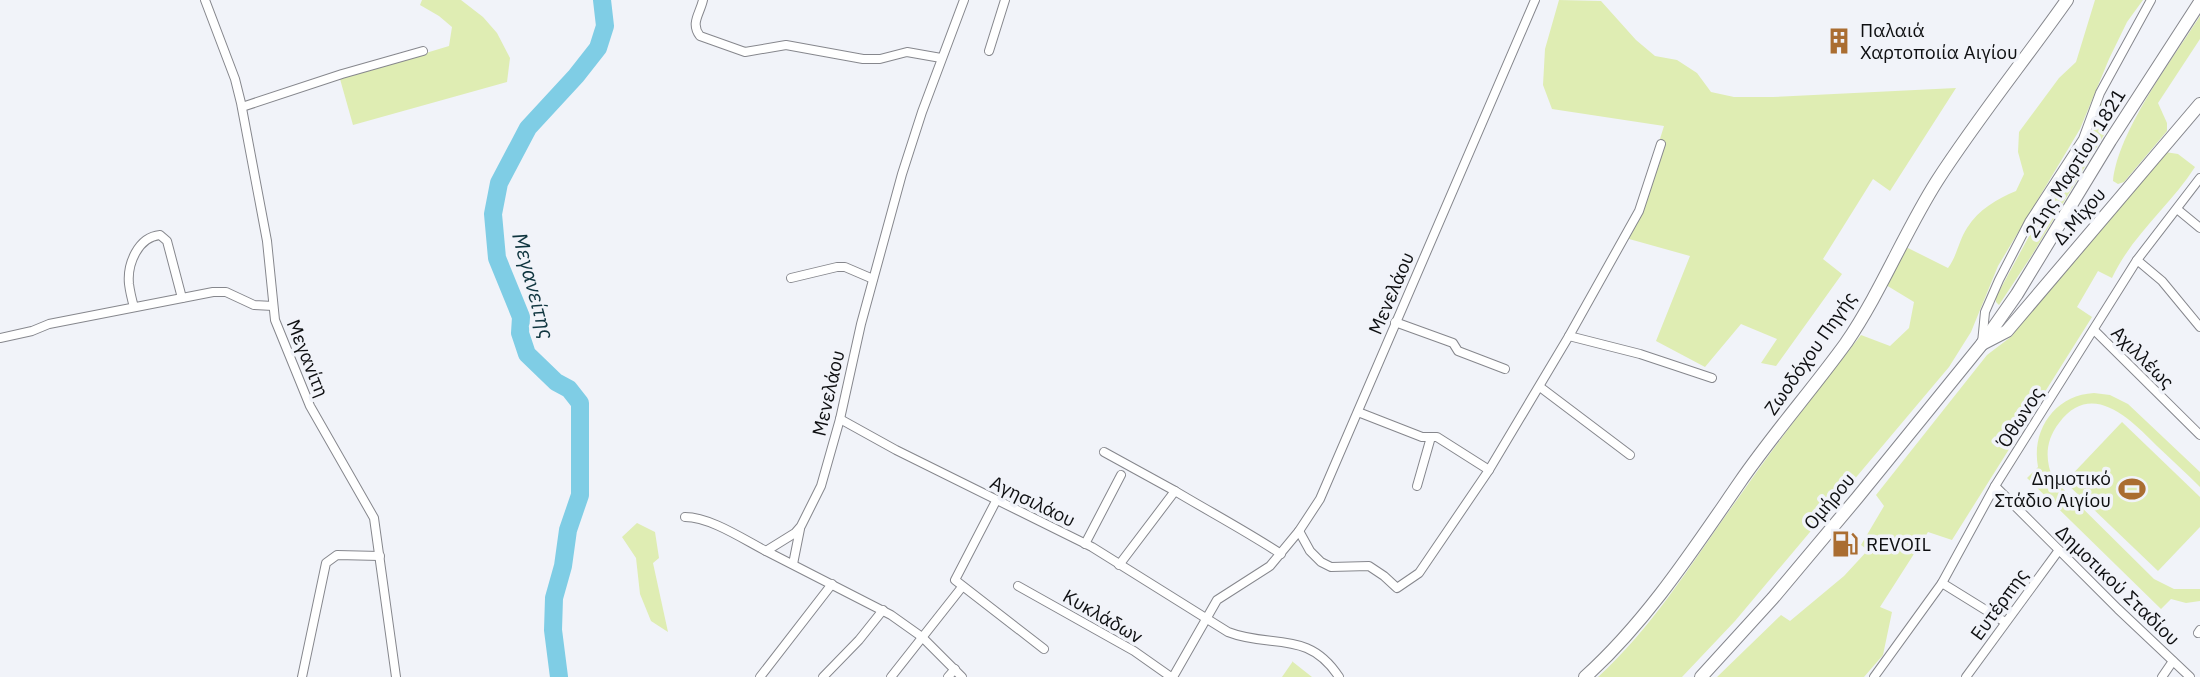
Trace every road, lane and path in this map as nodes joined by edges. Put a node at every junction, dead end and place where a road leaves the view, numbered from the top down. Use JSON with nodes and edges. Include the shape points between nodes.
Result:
{"nodes":[{"id":1,"x":205,"y":0,"type":"edge"},
{"id":2,"x":703,"y":0,"type":"edge"},
{"id":3,"x":964,"y":0,"type":"edge"},
{"id":4,"x":1004,"y":0,"type":"edge"},
{"id":5,"x":1535,"y":0,"type":"edge"},
{"id":6,"x":2067,"y":0,"type":"edge"},
{"id":7,"x":2151,"y":0,"type":"edge"},
{"id":8,"x":2200,"y":2,"type":"edge"},
{"id":9,"x":423,"y":51,"type":"dead end"},
{"id":10,"x":989,"y":51,"type":"dead end"},
{"id":11,"x":941,"y":58,"type":"junction"},
{"id":12,"x":2200,"y":104,"type":"edge"},
{"id":13,"x":242,"y":107,"type":"junction"},
{"id":14,"x":1661,"y":144,"type":"dead end"},
{"id":15,"x":2200,"y":178,"type":"edge"},
{"id":16,"x":2177,"y":209,"type":"junction"},
{"id":17,"x":2200,"y":228,"type":"edge"},
{"id":18,"x":2137,"y":260,"type":"junction"},
{"id":19,"x":791,"y":278,"type":"dead end"},
{"id":20,"x":873,"y":279,"type":"junction"},
{"id":21,"x":182,"y":298,"type":"junction"},
{"id":22,"x":273,"y":306,"type":"junction"},
{"id":23,"x":134,"y":307,"type":"junction"},
{"id":24,"x":2199,"y":321,"type":"edge"},
{"id":25,"x":1395,"y":322,"type":"junction"},
{"id":26,"x":2095,"y":331,"type":"junction"},
{"id":27,"x":1569,"y":336,"type":"junction"},
{"id":28,"x":0,"y":338,"type":"edge"},
{"id":29,"x":1982,"y":344,"type":"junction"},
{"id":30,"x":1505,"y":369,"type":"dead end"},
{"id":31,"x":1712,"y":378,"type":"dead end"},
{"id":32,"x":1540,"y":387,"type":"junction"},
{"id":33,"x":1358,"y":412,"type":"junction"},
{"id":34,"x":840,"y":419,"type":"junction"},
{"id":35,"x":2200,"y":435,"type":"edge"},
{"id":36,"x":1431,"y":437,"type":"junction"},
{"id":37,"x":1104,"y":452,"type":"dead end"},
{"id":38,"x":1630,"y":455,"type":"dead end"},
{"id":39,"x":1489,"y":470,"type":"junction"},
{"id":40,"x":1121,"y":475,"type":"dead end"},
{"id":41,"x":1995,"y":485,"type":"junction"},
{"id":42,"x":1417,"y":486,"type":"dead end"},
{"id":43,"x":1175,"y":491,"type":"junction"},
{"id":44,"x":996,"y":501,"type":"junction"},
{"id":45,"x":685,"y":517,"type":"dead end"},
{"id":46,"x":801,"y":526,"type":"junction"},
{"id":47,"x":1299,"y":531,"type":"junction"},
{"id":48,"x":1085,"y":544,"type":"junction"},
{"id":49,"x":2059,"y":550,"type":"junction"},
{"id":50,"x":766,"y":551,"type":"junction"},
{"id":51,"x":1281,"y":554,"type":"junction"},
{"id":52,"x":380,"y":556,"type":"junction"},
{"id":53,"x":793,"y":564,"type":"junction"},
{"id":54,"x":1119,"y":565,"type":"junction"},
{"id":55,"x":1942,"y":583,"type":"junction"},
{"id":56,"x":832,"y":584,"type":"junction"},
{"id":57,"x":1018,"y":586,"type":"dead end"},
{"id":58,"x":962,"y":587,"type":"junction"},
{"id":59,"x":883,"y":610,"type":"junction"},
{"id":60,"x":1208,"y":620,"type":"junction"},
{"id":61,"x":2005,"y":622,"type":"junction"},
{"id":62,"x":922,"y":637,"type":"junction"},
{"id":63,"x":1044,"y":649,"type":"dead end"},
{"id":64,"x":2173,"y":661,"type":"junction"},
{"id":65,"x":955,"y":669,"type":"junction"},
{"id":66,"x":302,"y":677,"type":"edge"},
{"id":67,"x":396,"y":677,"type":"edge"},
{"id":68,"x":760,"y":677,"type":"edge"},
{"id":69,"x":823,"y":677,"type":"edge"},
{"id":70,"x":891,"y":677,"type":"edge"},
{"id":71,"x":948,"y":677,"type":"edge"},
{"id":72,"x":962,"y":677,"type":"edge"},
{"id":73,"x":1172,"y":677,"type":"edge"},
{"id":74,"x":1339,"y":677,"type":"edge"},
{"id":75,"x":1585,"y":677,"type":"edge"},
{"id":76,"x":1700,"y":677,"type":"edge"},
{"id":77,"x":1874,"y":677,"type":"edge"},
{"id":78,"x":1966,"y":677,"type":"edge"},
{"id":79,"x":2162,"y":677,"type":"edge"},
{"id":80,"x":2190,"y":677,"type":"edge"}],
"edges":[{"from":1,"to":13,"type":"street","name":"Μεγανίτη"},
{"from":2,"to":11,"type":"street","via":[[695,30],[745,52],[786,45],[863,60],[907,52]]},
{"from":3,"to":11,"type":"street","name":"Μενελάου"},
{"from":4,"to":10,"type":"street"},
{"from":5,"to":25,"type":"street","name":"Μενελάου"},
{"from":6,"to":75,"type":"main road","name":"Ζωοδόχου Πηγής","via":[[1937,182],[1846,343],[1647,611]]},
{"from":7,"to":29,"type":"street","via":[[2116,62],[2082,138],[1998,280],[1985,313]]},
{"from":8,"to":29,"type":"main road","name":"21ης Μαρτίου 1821"},
{"from":9,"to":13,"type":"street"},
{"from":11,"to":20,"type":"street","name":"Μενελάου"},
{"from":12,"to":29,"type":"main road","name":"Δ.Μίχου","via":[[2007,331]]},
{"from":13,"to":22,"type":"street","name":"Μεγανίτη","via":[[267,241]]},
{"from":14,"to":27,"type":"street","via":[[1639,211]]},
{"from":15,"to":16,"type":"street","name":"Όθωνος"},
{"from":16,"to":17,"type":"street"},
{"from":16,"to":18,"type":"street","name":"Όθωνος"},
{"from":18,"to":24,"type":"street"},
{"from":18,"to":26,"type":"street","name":"Όθωνος"},
{"from":19,"to":20,"type":"street","via":[[845,267]]},
{"from":20,"to":34,"type":"street","name":"Μενελάου"},
{"from":21,"to":22,"type":"street","via":[[219,291],[254,305]]},
{"from":21,"to":23,"type":"street"},
{"from":21,"to":23,"type":"street","via":[[167,241],[154,235],[141,244],[131,266]]},
{"from":22,"to":52,"type":"street","name":"Μεγανίτη","via":[[310,406],[372,512]]},
{"from":23,"to":28,"type":"street"},
{"from":25,"to":30,"type":"street"},
{"from":25,"to":33,"type":"street","name":"Μενελάου"},
{"from":26,"to":35,"type":"street","name":"Αχιλλέως"},
{"from":26,"to":41,"type":"street","name":"Όθωνος"},
{"from":27,"to":31,"type":"street"},
{"from":27,"to":32,"type":"street"},
{"from":29,"to":76,"type":"main road","name":"Ομήρου","via":[[1773,598]]},
{"from":32,"to":38,"type":"street"},
{"from":32,"to":39,"type":"street"},
{"from":33,"to":36,"type":"street"},
{"from":33,"to":47,"type":"street","name":"Μενελάου","via":[[1320,499]]},
{"from":34,"to":44,"type":"street","name":"Αγησιλάου"},
{"from":34,"to":46,"type":"street","name":"Μενελάου","via":[[821,486]]},
{"from":36,"to":39,"type":"street"},
{"from":36,"to":42,"type":"street"},
{"from":37,"to":43,"type":"street"},
{"from":39,"to":47,"type":"street","via":[[1419,573],[1397,588],[1369,566],[1331,567],[1321,562]]},
{"from":40,"to":48,"type":"street"},
{"from":41,"to":49,"type":"street","name":"Δημοτικού Σταδίου"},
{"from":41,"to":55,"type":"street","name":"Όθωνος"},
{"from":43,"to":51,"type":"street"},
{"from":43,"to":54,"type":"street"},
{"from":44,"to":48,"type":"street","name":"Αγησιλάου"},
{"from":44,"to":58,"type":"street","via":[[956,576]]},
{"from":45,"to":50,"type":"street","via":[[716,524]]},
{"from":46,"to":50,"type":"street","name":"Μενελάου"},
{"from":46,"to":53,"type":"street"},
{"from":47,"to":51,"type":"street","name":"Μενελάου"},
{"from":48,"to":54,"type":"street","name":"Αγησιλάου"},
{"from":49,"to":61,"type":"street","name":"Ευτέρπης"},
{"from":49,"to":64,"type":"street","name":"Δημοτικού Σταδίου"},
{"from":50,"to":53,"type":"street"},
{"from":51,"to":60,"type":"street","name":"Μενελάου","via":[[1259,575],[1223,595]]},
{"from":52,"to":66,"type":"street","via":[[337,555],[326,563]]},
{"from":52,"to":67,"type":"street","name":"Μεγανίτη"},
{"from":53,"to":56,"type":"street"},
{"from":54,"to":60,"type":"street","name":"Αγησιλάου"},
{"from":55,"to":61,"type":"street"},
{"from":55,"to":77,"type":"street","name":"Όθωνος"},
{"from":56,"to":59,"type":"street"},
{"from":56,"to":68,"type":"street"},
{"from":57,"to":73,"type":"street","name":"Κυκλάδων"},
{"from":58,"to":62,"type":"street"},
{"from":58,"to":63,"type":"street"},
{"from":59,"to":62,"type":"street"},
{"from":59,"to":69,"type":"street"},
{"from":60,"to":73,"type":"street","name":"Μενελάου"},
{"from":60,"to":74,"type":"street","name":"Αγησιλάου","via":[[1236,635],[1307,647]]},
{"from":61,"to":78,"type":"street","name":"Ευτέρπης"},
{"from":62,"to":65,"type":"street"},
{"from":62,"to":70,"type":"street"},
{"from":64,"to":79,"type":"street"},
{"from":64,"to":80,"type":"street","name":"Δημοτικού Σταδίου"},
{"from":65,"to":71,"type":"street"},
{"from":65,"to":72,"type":"street"}]}
